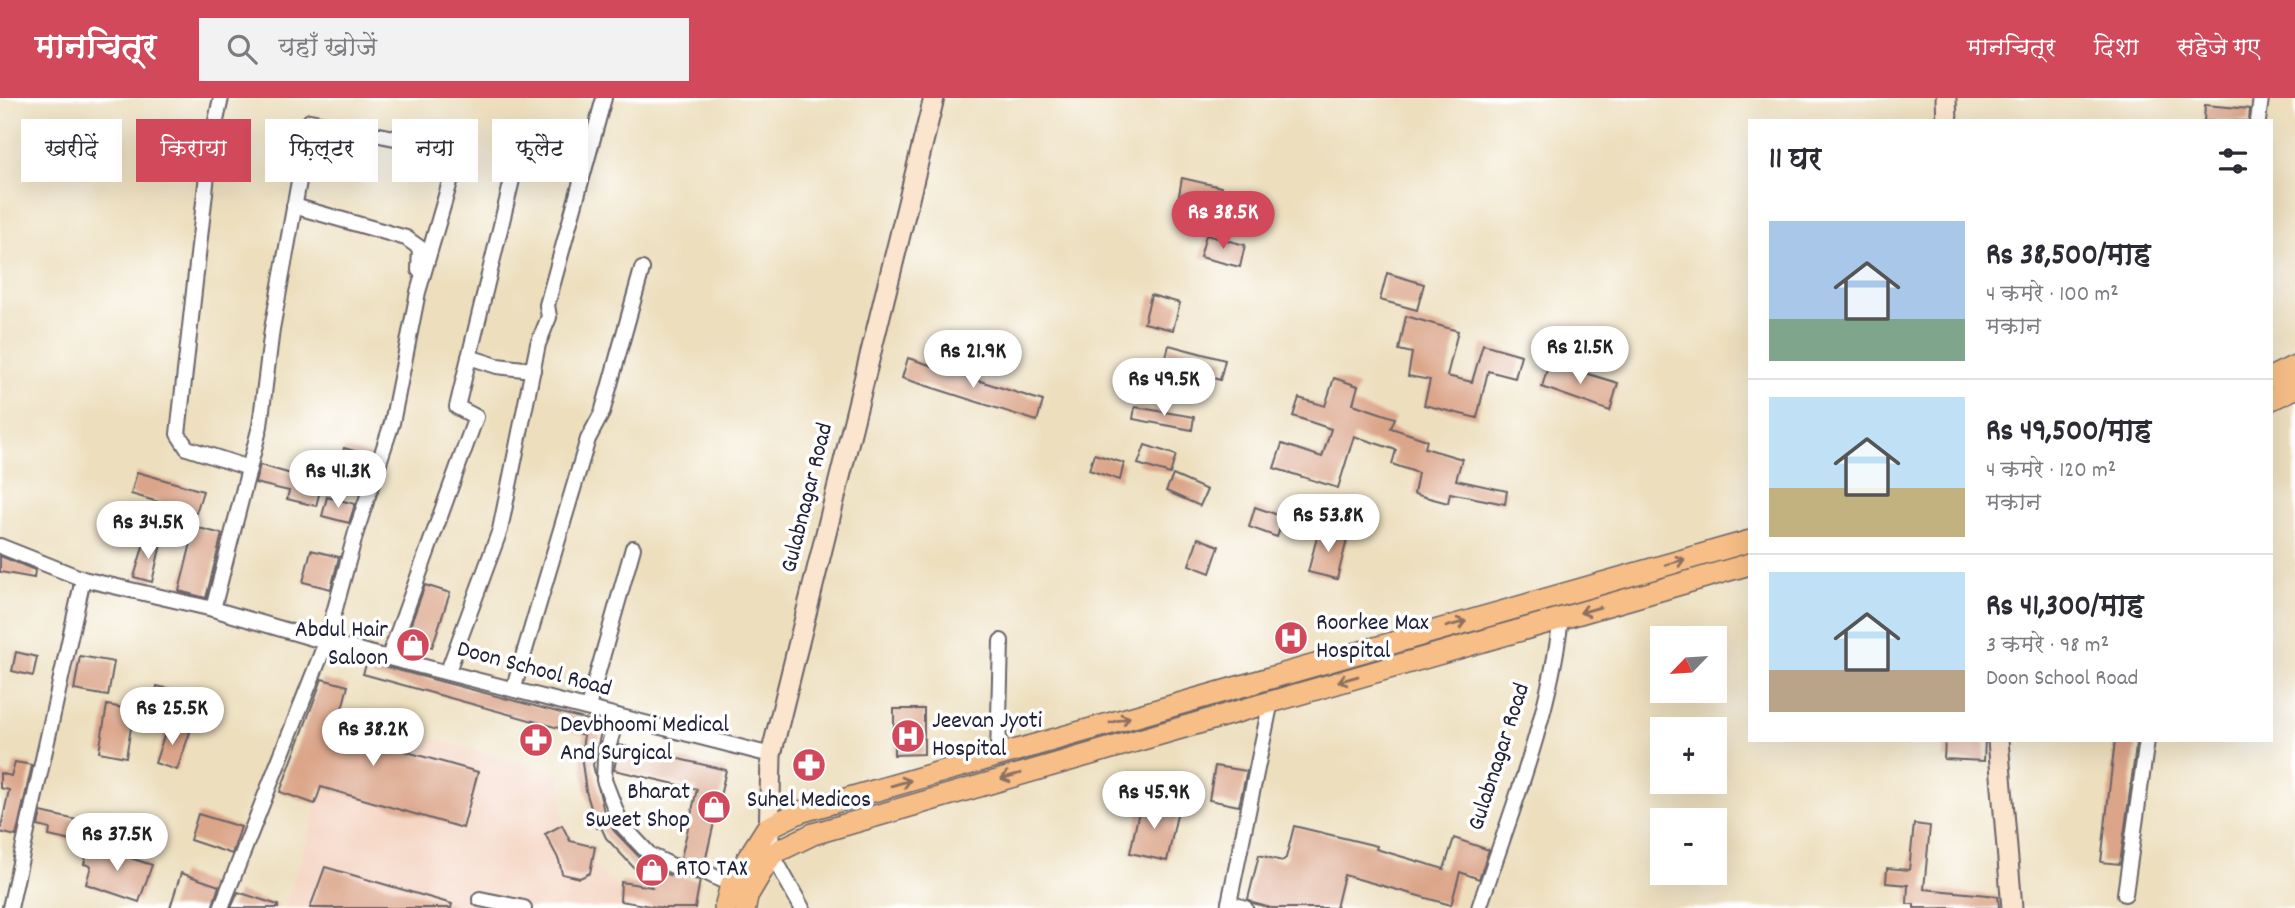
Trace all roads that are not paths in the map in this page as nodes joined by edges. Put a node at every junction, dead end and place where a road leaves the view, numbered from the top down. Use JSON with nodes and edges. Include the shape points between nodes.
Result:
{"nodes":[{"id":1,"x":221,"y":98,"type":"edge"},
{"id":2,"x":604,"y":98,"type":"edge"},
{"id":3,"x":934,"y":98,"type":"edge"},
{"id":4,"x":1945,"y":98,"type":"edge"},
{"id":5,"x":2261,"y":98,"type":"edge"},
{"id":6,"x":1947,"y":119,"type":"edge"},
{"id":7,"x":2258,"y":119,"type":"edge"},
{"id":8,"x":511,"y":182,"type":"edge"},
{"id":9,"x":294,"y":206,"type":"junction"},
{"id":10,"x":642,"y":269,"type":"dead end"},
{"id":11,"x":418,"y":292,"type":"junction"},
{"id":12,"x":469,"y":357,"type":"junction"},
{"id":13,"x":2295,"y":366,"type":"edge"},
{"id":14,"x":533,"y":370,"type":"junction"},
{"id":15,"x":2273,"y":377,"type":"edge"},
{"id":16,"x":2295,"y":387,"type":"edge"},
{"id":17,"x":2273,"y":398,"type":"edge"},
{"id":18,"x":249,"y":468,"type":"junction"},
{"id":19,"x":1748,"y":542,"type":"edge"},
{"id":20,"x":0,"y":546,"type":"edge"},
{"id":21,"x":633,"y":548,"type":"dead end"},
{"id":22,"x":1748,"y":565,"type":"edge"},
{"id":23,"x":83,"y":579,"type":"junction"},
{"id":24,"x":213,"y":610,"type":"junction"},
{"id":25,"x":1561,"y":618,"type":"junction"},
{"id":26,"x":1002,"y":641,"type":"dead end"},
{"id":27,"x":326,"y":642,"type":"junction"},
{"id":28,"x":389,"y":657,"type":"junction"},
{"id":29,"x":448,"y":671,"type":"junction"},
{"id":30,"x":513,"y":687,"type":"junction"},
{"id":31,"x":1271,"y":701,"type":"junction"},
{"id":32,"x":587,"y":707,"type":"junction"},
{"id":33,"x":617,"y":716,"type":"junction"},
{"id":34,"x":1998,"y":742,"type":"edge"},
{"id":35,"x":2147,"y":742,"type":"edge"},
{"id":36,"x":771,"y":755,"type":"junction"},
{"id":37,"x":998,"y":755,"type":"junction"},
{"id":38,"x":767,"y":828,"type":"junction"},
{"id":39,"x":772,"y":854,"type":"junction"},
{"id":40,"x":730,"y":885,"type":"junction"},
{"id":41,"x":2125,"y":894,"type":"dead end"},
{"id":42,"x":480,"y":899,"type":"dead end"},
{"id":43,"x":1229,"y":906,"type":"edge"},
{"id":44,"x":10,"y":908,"type":"edge"},
{"id":45,"x":221,"y":908,"type":"edge"},
{"id":46,"x":524,"y":908,"type":"edge"},
{"id":47,"x":725,"y":908,"type":"edge"},
{"id":48,"x":745,"y":908,"type":"edge"},
{"id":49,"x":802,"y":908,"type":"edge"},
{"id":50,"x":1245,"y":908,"type":"edge"},
{"id":51,"x":1479,"y":908,"type":"edge"},
{"id":52,"x":2012,"y":908,"type":"edge"}],
"edges":[{"from":1,"to":18,"type":"street","via":[[210,148],[178,434],[187,448]]},
{"from":2,"to":14,"type":"street"},
{"from":3,"to":36,"type":"main road","name":"Gulabnagar Road"},
{"from":4,"to":6,"type":"main road"},
{"from":5,"to":7,"type":"street"},
{"from":8,"to":12,"type":"street"},
{"from":9,"to":11,"type":"street","via":[[406,238],[420,248]]},
{"from":9,"to":11,"type":"street","via":[[310,121],[459,151]]},
{"from":9,"to":18,"type":"street","via":[[260,426]]},
{"from":10,"to":30,"type":"street","via":[[602,413],[588,439]]},
{"from":11,"to":27,"type":"street","via":[[395,412]]},
{"from":12,"to":14,"type":"street"},
{"from":12,"to":28,"type":"street","via":[[457,407],[476,417]]},
{"from":13,"to":15,"type":"main road"},
{"from":14,"to":29,"type":"street","via":[[500,530]]},
{"from":16,"to":17,"type":"main road"},
{"from":18,"to":24,"type":"street"},
{"from":37,"to":19,"type":"main road","one_way":true},
{"from":20,"to":23,"type":"street","name":"Doon School Road"},
{"from":21,"to":32,"type":"street"},
{"from":22,"to":25,"type":"main road","one_way":true},
{"from":23,"to":24,"type":"street","name":"Doon School Road"},
{"from":23,"to":44,"type":"street"},
{"from":24,"to":27,"type":"street","name":"Doon School Road"},
{"from":25,"to":31,"type":"main road","one_way":true},
{"from":25,"to":51,"type":"street","name":"Gulabnagar Road","via":[[1544,713]]},
{"from":26,"to":37,"type":"street"},
{"from":27,"to":28,"type":"street","name":"Doon School Road"},
{"from":27,"to":45,"type":"street"},
{"from":28,"to":29,"type":"street","name":"Doon School Road"},
{"from":29,"to":30,"type":"street","name":"Doon School Road"},
{"from":30,"to":32,"type":"street","name":"Doon School Road"},
{"from":31,"to":39,"type":"main road","one_way":true,"via":[[813,834]]},
{"from":31,"to":43,"type":"street"},
{"from":32,"to":33,"type":"street","name":"Doon School Road"},
{"from":33,"to":36,"type":"street","name":"Doon School Road"},
{"from":33,"to":40,"type":"street","via":[[604,780],[621,824],[650,855],[673,866],[703,871]]},
{"from":34,"to":52,"type":"main road"},
{"from":35,"to":41,"type":"street"},
{"from":36,"to":38,"type":"main road","name":"Gulabnagar Road"},
{"from":38,"to":37,"type":"main road","one_way":true,"via":[[800,812]]},
{"from":38,"to":39,"type":"main road","name":"Gulabnagar Road"},
{"from":38,"to":40,"type":"main road"},
{"from":39,"to":48,"type":"main road","via":[[747,896]]},
{"from":39,"to":49,"type":"street"},
{"from":40,"to":47,"type":"main road"},
{"from":42,"to":46,"type":"street"},
{"from":43,"to":50,"type":"street"}]}
